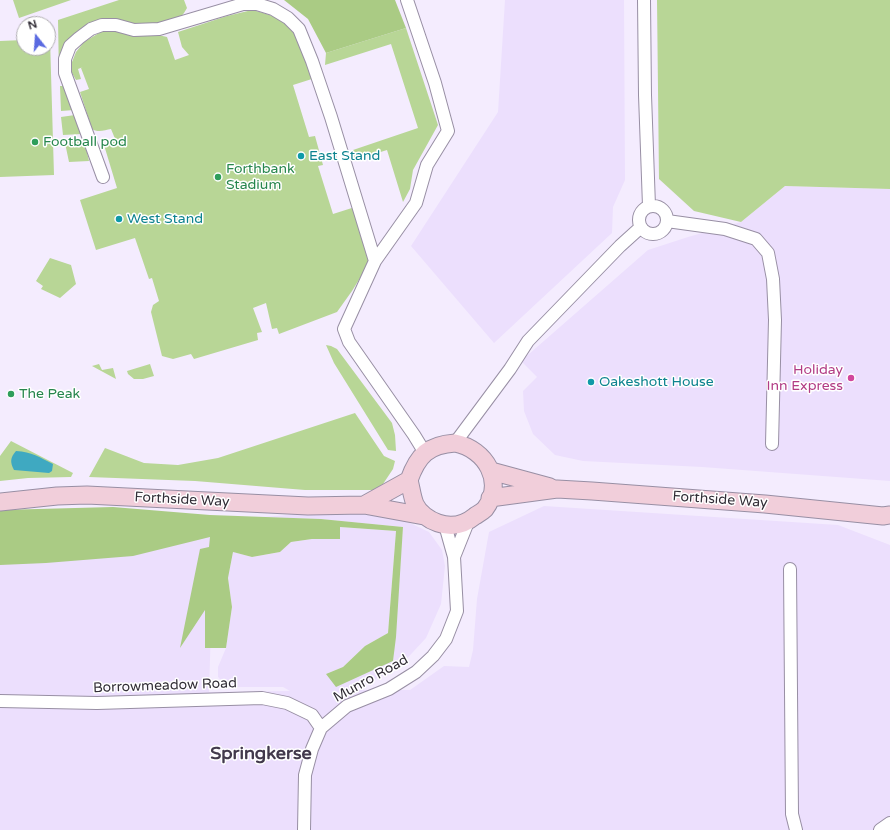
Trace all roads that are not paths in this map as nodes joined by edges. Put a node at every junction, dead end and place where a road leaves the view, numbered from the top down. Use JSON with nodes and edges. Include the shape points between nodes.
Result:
{"nodes":[{"id":1,"x":407,"y":0,"type":"edge"},
{"id":2,"x":644,"y":0,"type":"edge"},
{"id":3,"x":103,"y":177,"type":"dead end"},
{"id":4,"x":649,"y":206,"type":"junction"},
{"id":5,"x":667,"y":222,"type":"junction"},
{"id":6,"x":641,"y":227,"type":"junction"},
{"id":7,"x":375,"y":261,"type":"junction"},
{"id":8,"x":455,"y":443,"type":"junction"},
{"id":9,"x":772,"y":444,"type":"dead end"},
{"id":10,"x":425,"y":453,"type":"junction"},
{"id":11,"x":491,"y":471,"type":"junction"},
{"id":12,"x":409,"y":480,"type":"junction"},
{"id":13,"x":557,"y":489,"type":"junction"},
{"id":14,"x":490,"y":498,"type":"junction"},
{"id":15,"x":0,"y":502,"type":"edge"},
{"id":16,"x":364,"y":505,"type":"junction"},
{"id":17,"x":424,"y":516,"type":"junction"},
{"id":18,"x":888,"y":517,"type":"edge"},
{"id":19,"x":468,"y":522,"type":"junction"},
{"id":20,"x":445,"y":525,"type":"junction"},
{"id":21,"x":454,"y":557,"type":"junction"},
{"id":22,"x":790,"y":569,"type":"dead end"},
{"id":23,"x":0,"y":700,"type":"edge"},
{"id":24,"x":321,"y":728,"type":"junction"},
{"id":25,"x":890,"y":823,"type":"edge"},
{"id":26,"x":304,"y":830,"type":"edge"},
{"id":27,"x":796,"y":830,"type":"edge"},
{"id":28,"x":880,"y":830,"type":"edge"}],
"edges":[{"from":1,"to":7,"type":"street","via":[[448,131],[427,165],[416,203]]},
{"from":2,"to":4,"type":"street"},
{"from":3,"to":7,"type":"street","via":[[65,73],[65,59],[70,46],[91,29],[102,25],[134,30],[159,29],[243,4],[257,4],[273,9],[288,18],[299,29],[331,117]]},
{"from":4,"to":5,"type":"street","via":[[654,205],[662,209],[667,216]]},
{"from":4,"to":6,"type":"street","via":[[639,216]]},
{"from":5,"to":6,"type":"street","via":[[661,232],[656,234],[647,233]]},
{"from":5,"to":9,"type":"street","via":[[725,229],[756,239],[768,253],[773,279],[775,320]]},
{"from":6,"to":8,"type":"street","via":[[528,342]]},
{"from":7,"to":10,"type":"street","via":[[344,329],[350,342]]},
{"from":8,"to":10,"type":"street","via":[[441,444]]},
{"from":8,"to":11,"type":"street","via":[[476,451]]},
{"from":10,"to":12,"type":"street"},
{"from":11,"to":13,"type":"street","name":"Forthside Way"},
{"from":11,"to":14,"type":"street","via":[[493,484]]},
{"from":12,"to":16,"type":"street","name":"Forthside Way"},
{"from":12,"to":17,"type":"street","via":[[415,504]]},
{"from":13,"to":14,"type":"street","name":"Forthside Way"},
{"from":13,"to":18,"type":"street","name":"Forthside Way","via":[[765,504]]},
{"from":14,"to":19,"type":"street","via":[[484,509]]},
{"from":15,"to":16,"type":"street","name":"Forthside Way","via":[[86,495],[308,506]]},
{"from":16,"to":17,"type":"street","name":"Forthside Way"},
{"from":17,"to":20,"type":"street"},
{"from":19,"to":20,"type":"street","via":[[454,526]]},
{"from":19,"to":21,"type":"street","name":"Munro Road"},
{"from":20,"to":21,"type":"street","name":"Munro Road"},
{"from":21,"to":24,"type":"street","name":"Munro Road","via":[[457,611],[446,639],[433,656],[416,672],[388,689],[347,706]]},
{"from":22,"to":27,"type":"street","via":[[792,814]]},
{"from":23,"to":24,"type":"street","name":"Borrowmeadow Road","via":[[97,703],[262,698],[286,703],[312,715]]},
{"from":24,"to":26,"type":"street","name":"Munro Road","via":[[305,775]]},
{"from":25,"to":28,"type":"street"}]}
